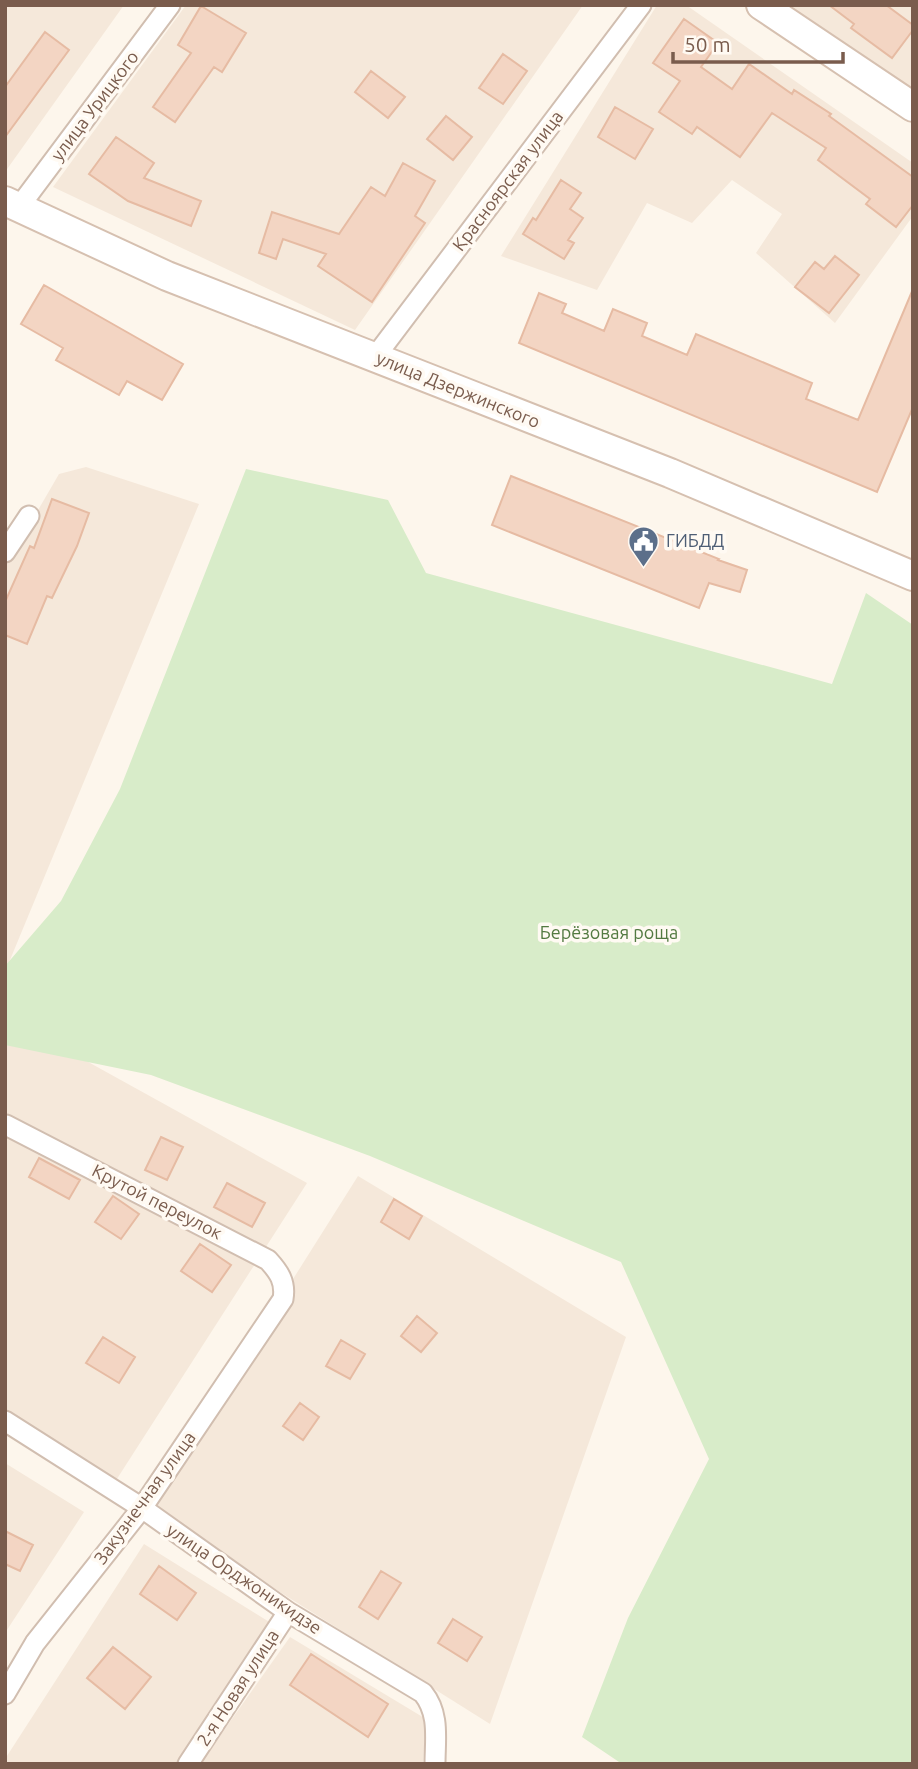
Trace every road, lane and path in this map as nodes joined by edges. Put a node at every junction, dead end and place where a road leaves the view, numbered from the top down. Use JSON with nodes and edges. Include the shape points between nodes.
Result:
{"nodes":[{"id":1,"x":170,"y":5,"type":"edge"},
{"id":2,"x":641,"y":5,"type":"edge"},
{"id":3,"x":761,"y":5,"type":"edge"},
{"id":4,"x":913,"y":107,"type":"edge"},
{"id":5,"x":12,"y":204,"type":"edge"},
{"id":6,"x":375,"y":356,"type":"junction"},
{"id":7,"x":29,"y":516,"type":"dead end"},
{"id":8,"x":5,"y":552,"type":"edge"},
{"id":9,"x":913,"y":576,"type":"edge"},
{"id":10,"x":6,"y":1125,"type":"edge"},
{"id":11,"x":283,"y":1299,"type":"joint"},
{"id":12,"x":5,"y":1422,"type":"edge"},
{"id":13,"x":142,"y":1508,"type":"junction"},
{"id":14,"x":288,"y":1612,"type":"junction"},
{"id":15,"x":5,"y":1694,"type":"edge"},
{"id":16,"x":188,"y":1764,"type":"edge"},
{"id":17,"x":435,"y":1764,"type":"edge"}],
"edges":[{"from":1,"to":5,"type":"street","name":"улица Урицкого"},
{"from":2,"to":6,"type":"street","name":"Красноярская улица"},
{"from":3,"to":4,"type":"main road"},
{"from":5,"to":6,"type":"main road","name":"улица Дзержинского","via":[[167,275]]},
{"from":6,"to":9,"type":"main road","name":"улица Дзержинского"},
{"from":7,"to":8,"type":"street"},
{"from":10,"to":11,"type":"street","name":"Крутой переулок","via":[[268,1259],[285,1287]]},
{"from":11,"to":13,"type":"street","name":"Закузнечная улица"},
{"from":12,"to":13,"type":"street","name":"улица Орджоникидзе"},
{"from":13,"to":14,"type":"street","name":"улица Орджоникидзе"},
{"from":13,"to":15,"type":"street","name":"Закузнечная улица","via":[[35,1643]]},
{"from":14,"to":16,"type":"street","name":"2-я Новая улица"},
{"from":14,"to":17,"type":"street","name":"улица Орджоникидзе","via":[[424,1693],[435,1717]]}]}
